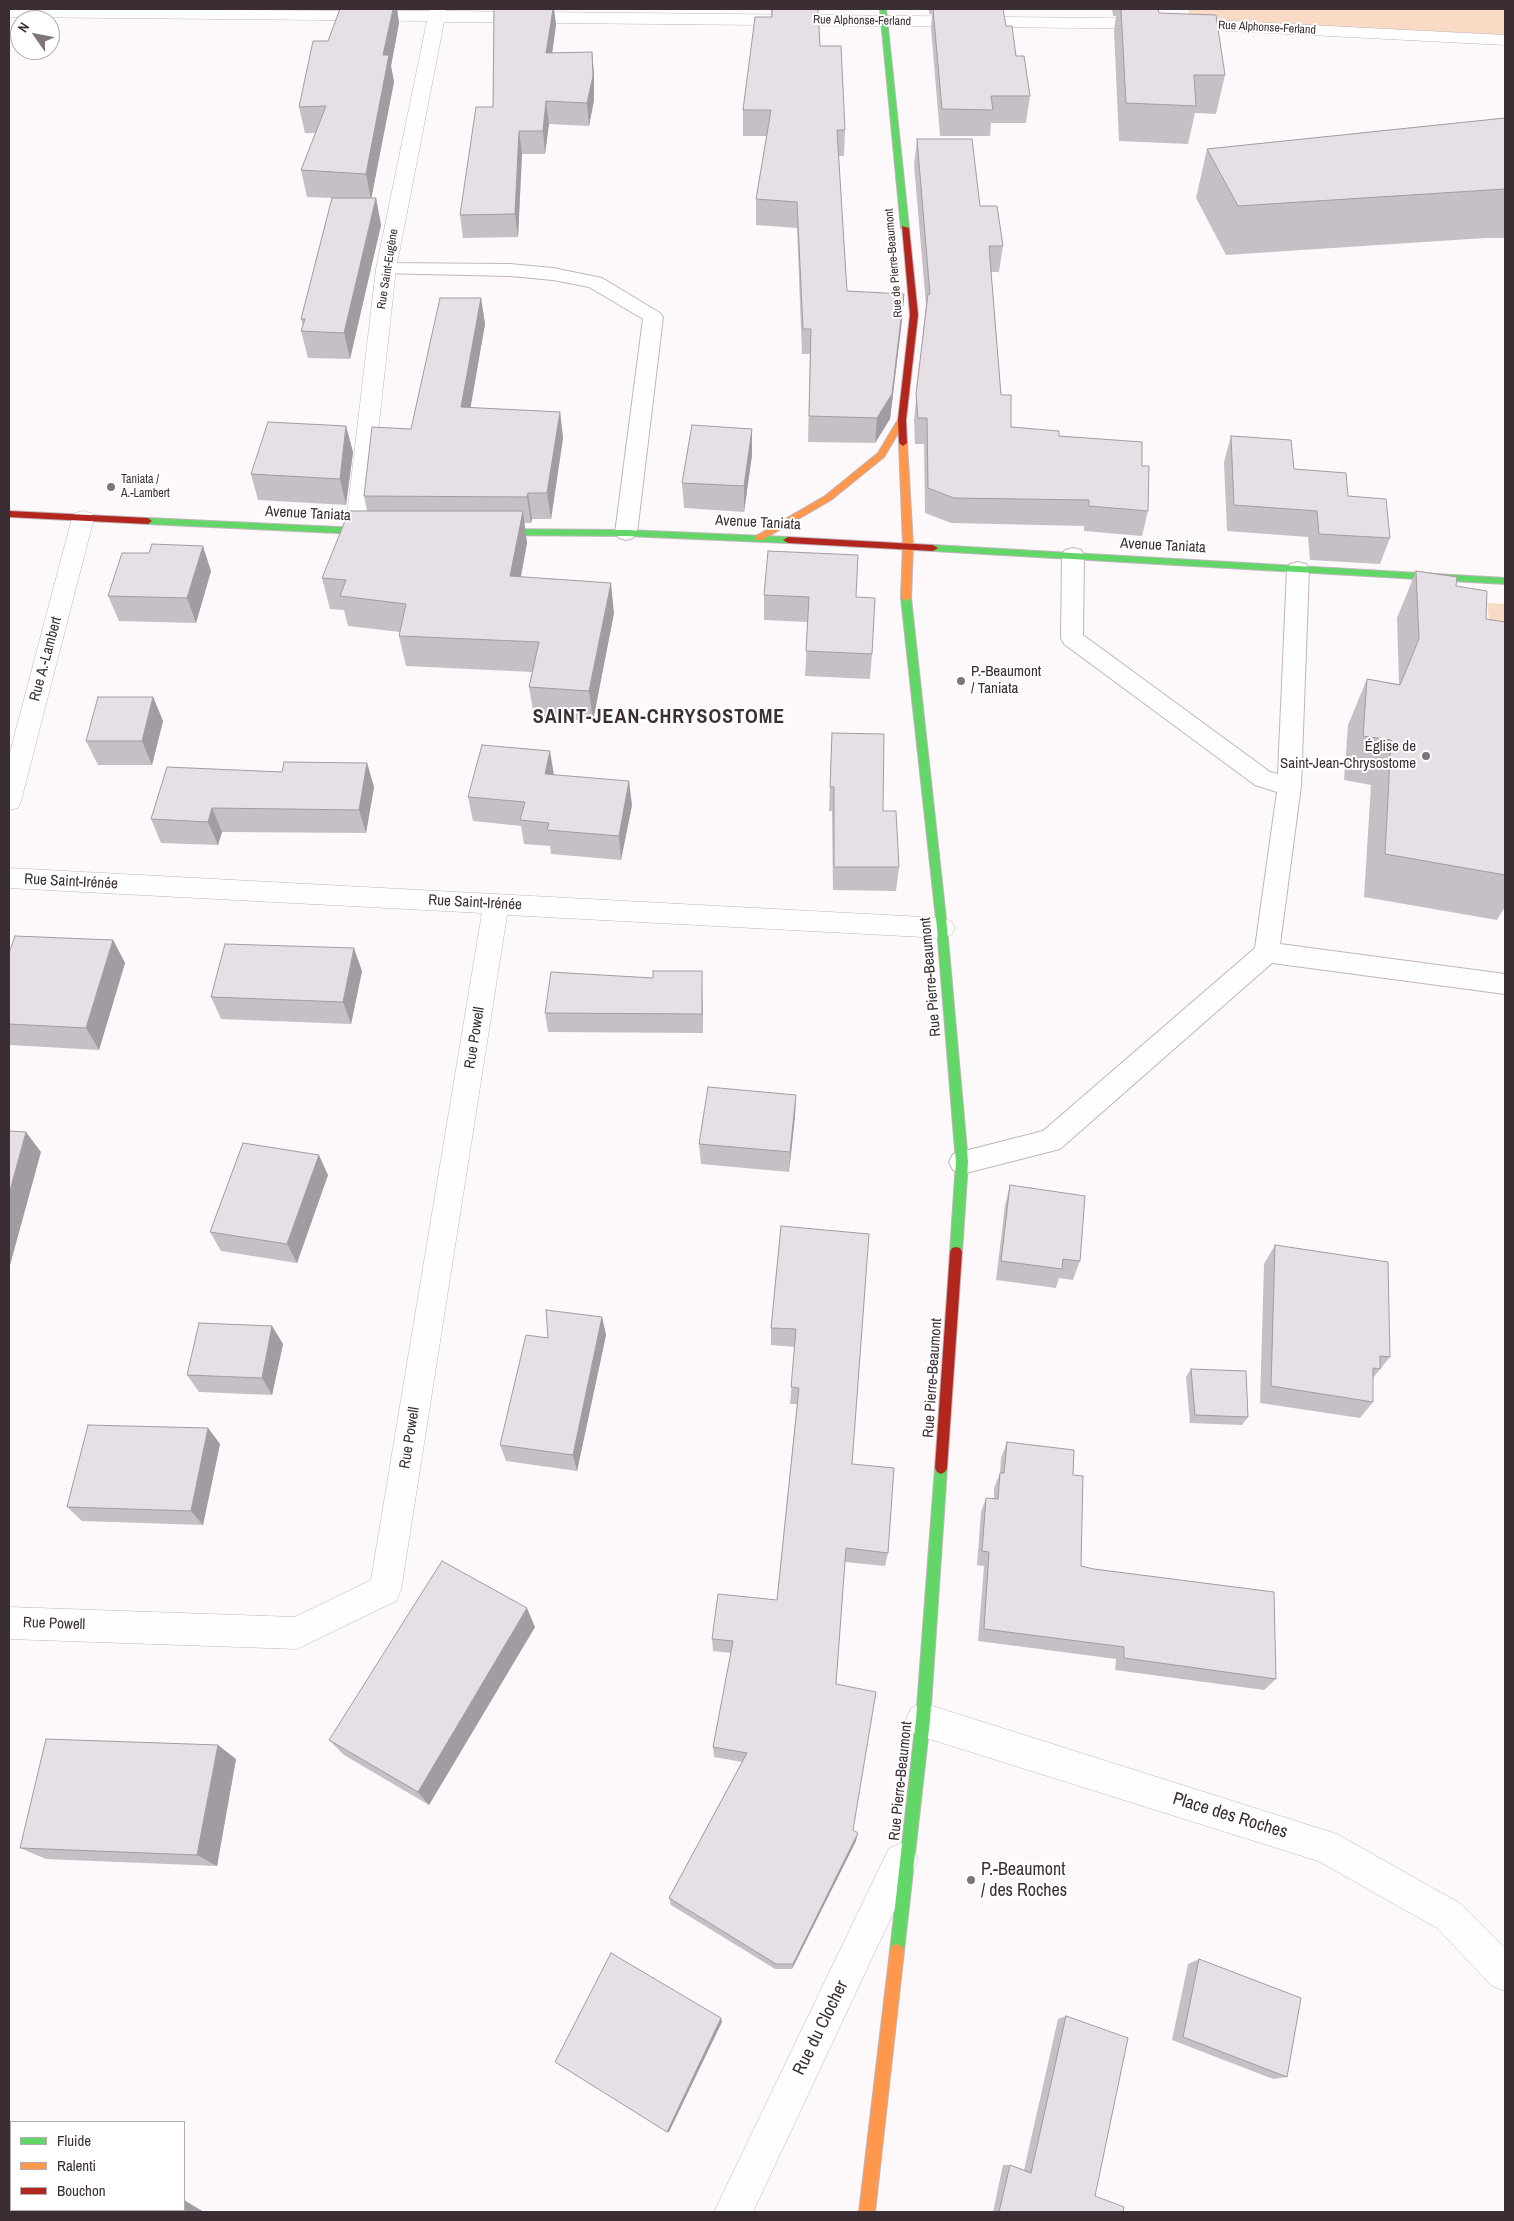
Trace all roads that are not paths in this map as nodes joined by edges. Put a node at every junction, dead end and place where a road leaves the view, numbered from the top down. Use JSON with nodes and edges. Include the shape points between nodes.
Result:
{"nodes":[{"id":1,"x":9,"y":12,"type":"edge"},
{"id":2,"x":437,"y":13,"type":"edge"},
{"id":3,"x":884,"y":15,"type":"edge"},
{"id":4,"x":1190,"y":16,"type":"edge"},
{"id":5,"x":1505,"y":40,"type":"edge"},
{"id":6,"x":386,"y":269,"type":"junction"},
{"id":7,"x":902,"y":420,"type":"junction"},
{"id":8,"x":9,"y":514,"type":"edge"},
{"id":9,"x":83,"y":518,"type":"junction"},
{"id":10,"x":356,"y":532,"type":"junction"},
{"id":11,"x":394,"y":532,"type":"edge"},
{"id":12,"x":472,"y":532,"type":"edge"},
{"id":13,"x":626,"y":533,"type":"junction"},
{"id":14,"x":759,"y":538,"type":"junction"},
{"id":15,"x":908,"y":545,"type":"junction"},
{"id":16,"x":1073,"y":555,"type":"junction"},
{"id":17,"x":1298,"y":569,"type":"junction"},
{"id":18,"x":1505,"y":581,"type":"edge"},
{"id":19,"x":1289,"y":786,"type":"junction"},
{"id":20,"x":9,"y":802,"type":"edge"},
{"id":21,"x":9,"y":878,"type":"edge"},
{"id":22,"x":496,"y":904,"type":"junction"},
{"id":23,"x":942,"y":928,"type":"junction"},
{"id":24,"x":1267,"y":952,"type":"junction"},
{"id":25,"x":1505,"y":984,"type":"edge"},
{"id":26,"x":962,"y":1162,"type":"junction"},
{"id":27,"x":9,"y":1623,"type":"edge"},
{"id":28,"x":923,"y":1720,"type":"junction"},
{"id":29,"x":909,"y":1843,"type":"junction"},
{"id":30,"x":1505,"y":1973,"type":"edge"},
{"id":31,"x":732,"y":2212,"type":"edge"},
{"id":32,"x":868,"y":2212,"type":"edge"}],
"edges":[{"from":1,"to":2,"type":"street","name":"Rue Alphonse-Ferland"},
{"from":2,"to":3,"type":"street","name":"Rue Alphonse-Ferland"},
{"from":2,"to":6,"type":"street","name":"Rue Saint-Eugène"},
{"from":3,"to":4,"type":"street","name":"Rue Alphonse-Ferland"},
{"from":3,"to":7,"type":"main road","name":"Rue de Pierre-Beaumont","via":[[914,315]]},
{"from":4,"to":5,"type":"street","name":"Rue Alphonse-Ferland"},
{"from":6,"to":10,"type":"street","name":"Rue Saint-Eugène"},
{"from":6,"to":13,"type":"lane","via":[[510,270],[553,274],[595,282],[653,317]]},
{"from":7,"to":14,"type":"main road","via":[[881,455],[828,498]]},
{"from":7,"to":15,"type":"main road","name":"Rue de Pierre-Beaumont"},
{"from":8,"to":9,"type":"main road","name":"Avenue Taniata"},
{"from":9,"to":10,"type":"main road","name":"Avenue Taniata"},
{"from":9,"to":20,"type":"street","name":"Rue A.-Lambert"},
{"from":10,"to":11,"type":"main road","name":"Avenue Taniata"},
{"from":12,"to":13,"type":"main road","name":"Avenue Taniata"},
{"from":13,"to":14,"type":"main road","name":"Avenue Taniata"},
{"from":14,"to":15,"type":"main road","name":"Avenue Taniata"},
{"from":15,"to":16,"type":"main road","name":"Avenue Taniata"},
{"from":15,"to":23,"type":"main road","name":"Rue Pierre-Beaumont","via":[[906,609]]},
{"from":16,"to":17,"type":"main road","name":"Avenue Taniata"},
{"from":16,"to":19,"type":"lane","via":[[1072,638],[1264,779]]},
{"from":17,"to":18,"type":"main road","name":"Avenue Taniata"},
{"from":17,"to":19,"type":"lane"},
{"from":19,"to":24,"type":"lane"},
{"from":21,"to":22,"type":"street","name":"Rue Saint-Irénée"},
{"from":22,"to":23,"type":"street","name":"Rue Saint-Irénée"},
{"from":22,"to":27,"type":"street","name":"Rue Powell","via":[[385,1590],[297,1633]]},
{"from":23,"to":26,"type":"main road","name":"Rue Pierre-Beaumont"},
{"from":24,"to":25,"type":"lane"},
{"from":24,"to":26,"type":"lane","via":[[1051,1141]]},
{"from":26,"to":28,"type":"main road","name":"Rue Pierre-Beaumont"},
{"from":28,"to":29,"type":"main road","name":"Rue Pierre-Beaumont"},
{"from":28,"to":30,"type":"street","name":"Place des Roches","via":[[1325,1846],[1449,1916]]},
{"from":29,"to":31,"type":"street","name":"Rue du Clocher"},
{"from":29,"to":32,"type":"main road","name":"Rue Pierre-Beaumont"}]}
